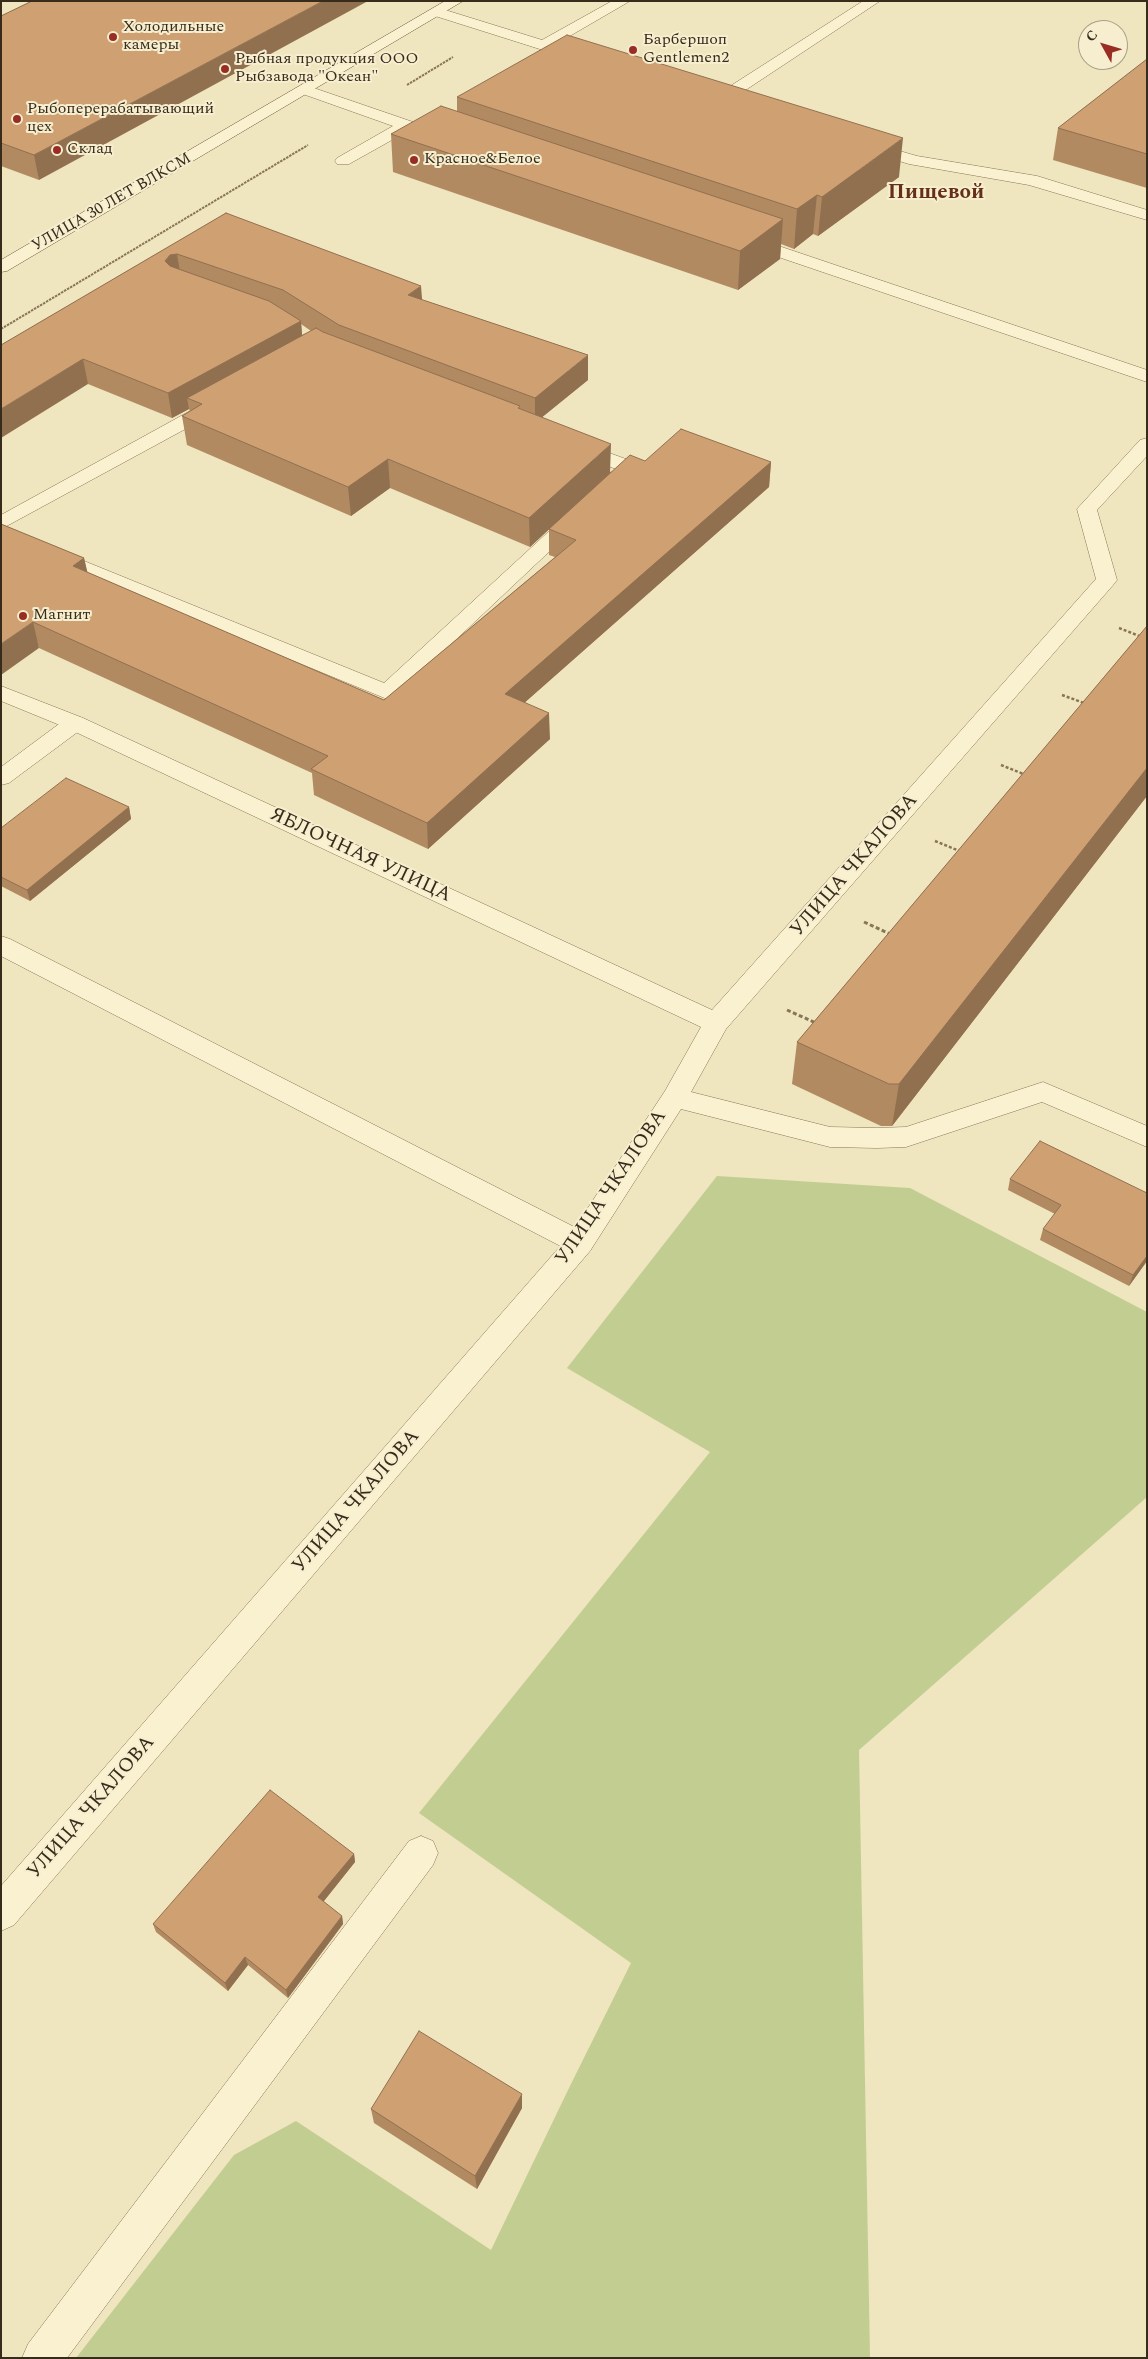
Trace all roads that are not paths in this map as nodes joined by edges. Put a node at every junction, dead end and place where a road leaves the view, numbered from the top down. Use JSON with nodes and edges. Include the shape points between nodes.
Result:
{"nodes":[{"id":1,"x":456,"y":1,"type":"edge"},
{"id":2,"x":623,"y":1,"type":"edge"},
{"id":3,"x":872,"y":1,"type":"edge"},
{"id":4,"x":437,"y":12,"type":"junction"},
{"id":5,"x":544,"y":45,"type":"junction"},
{"id":6,"x":598,"y":62,"type":"edge"},
{"id":7,"x":305,"y":90,"type":"junction"},
{"id":8,"x":689,"y":91,"type":"edge"},
{"id":9,"x":720,"y":100,"type":"junction"},
{"id":10,"x":736,"y":106,"type":"edge"},
{"id":11,"x":406,"y":125,"type":"junction"},
{"id":12,"x":458,"y":142,"type":"edge"},
{"id":13,"x":853,"y":142,"type":"edge"},
{"id":14,"x":343,"y":161,"type":"dead end"},
{"id":15,"x":1147,"y":215,"type":"edge"},
{"id":16,"x":732,"y":235,"type":"edge"},
{"id":17,"x":1,"y":267,"type":"edge"},
{"id":18,"x":1147,"y":376,"type":"edge"},
{"id":19,"x":233,"y":395,"type":"edge"},
{"id":20,"x":556,"y":439,"type":"edge"},
{"id":21,"x":1147,"y":444,"type":"edge"},
{"id":22,"x":1,"y":523,"type":"edge"},
{"id":23,"x":1,"y":534,"type":"edge"},
{"id":24,"x":1,"y":693,"type":"edge"},
{"id":25,"x":75,"y":723,"type":"junction"},
{"id":26,"x":1,"y":778,"type":"edge"},
{"id":27,"x":1,"y":945,"type":"edge"},
{"id":28,"x":716,"y":1023,"type":"junction"},
{"id":29,"x":674,"y":1098,"type":"junction"},
{"id":30,"x":1147,"y":1137,"type":"edge"},
{"id":31,"x":580,"y":1243,"type":"junction"},
{"id":32,"x":421,"y":1854,"type":"dead end"},
{"id":33,"x":1,"y":1913,"type":"edge"},
{"id":34,"x":42,"y":2358,"type":"edge"}],
"edges":[{"from":1,"to":4,"type":"street","name":"УЛИЦА 30 ЛЕТ ВЛКСМ"},
{"from":2,"to":5,"type":"street"},
{"from":3,"to":9,"type":"street"},
{"from":4,"to":5,"type":"street"},
{"from":4,"to":7,"type":"street","name":"УЛИЦА 30 ЛЕТ ВЛКСМ"},
{"from":5,"to":6,"type":"street"},
{"from":7,"to":11,"type":"street"},
{"from":7,"to":17,"type":"street","name":"УЛИЦА 30 ЛЕТ ВЛКСМ"},
{"from":8,"to":9,"type":"street"},
{"from":9,"to":10,"type":"street"},
{"from":11,"to":12,"type":"street"},
{"from":11,"to":14,"type":"street"},
{"from":13,"to":15,"type":"street","via":[[915,161],[1031,180]]},
{"from":16,"to":18,"type":"street"},
{"from":19,"to":22,"type":"street"},
{"from":20,"to":23,"type":"street","via":[[630,467],[387,692]]},
{"from":21,"to":28,"type":"street","name":"УЛИЦА ЧКАЛОВА","via":[[1087,509],[1107,580]]},
{"from":24,"to":25,"type":"street","name":"ЯБЛОЧНАЯ УЛИЦА"},
{"from":25,"to":26,"type":"street"},
{"from":25,"to":28,"type":"street","name":"ЯБЛОЧНАЯ УЛИЦА"},
{"from":27,"to":31,"type":"street"},
{"from":28,"to":29,"type":"street","name":"УЛИЦА ЧКАЛОВА"},
{"from":29,"to":30,"type":"street","via":[[830,1137],[877,1138],[906,1137],[1043,1092]]},
{"from":29,"to":31,"type":"street","name":"УЛИЦА ЧКАЛОВА"},
{"from":31,"to":33,"type":"street","name":"УЛИЦА ЧКАЛОВА"},
{"from":32,"to":34,"type":"street"}]}
